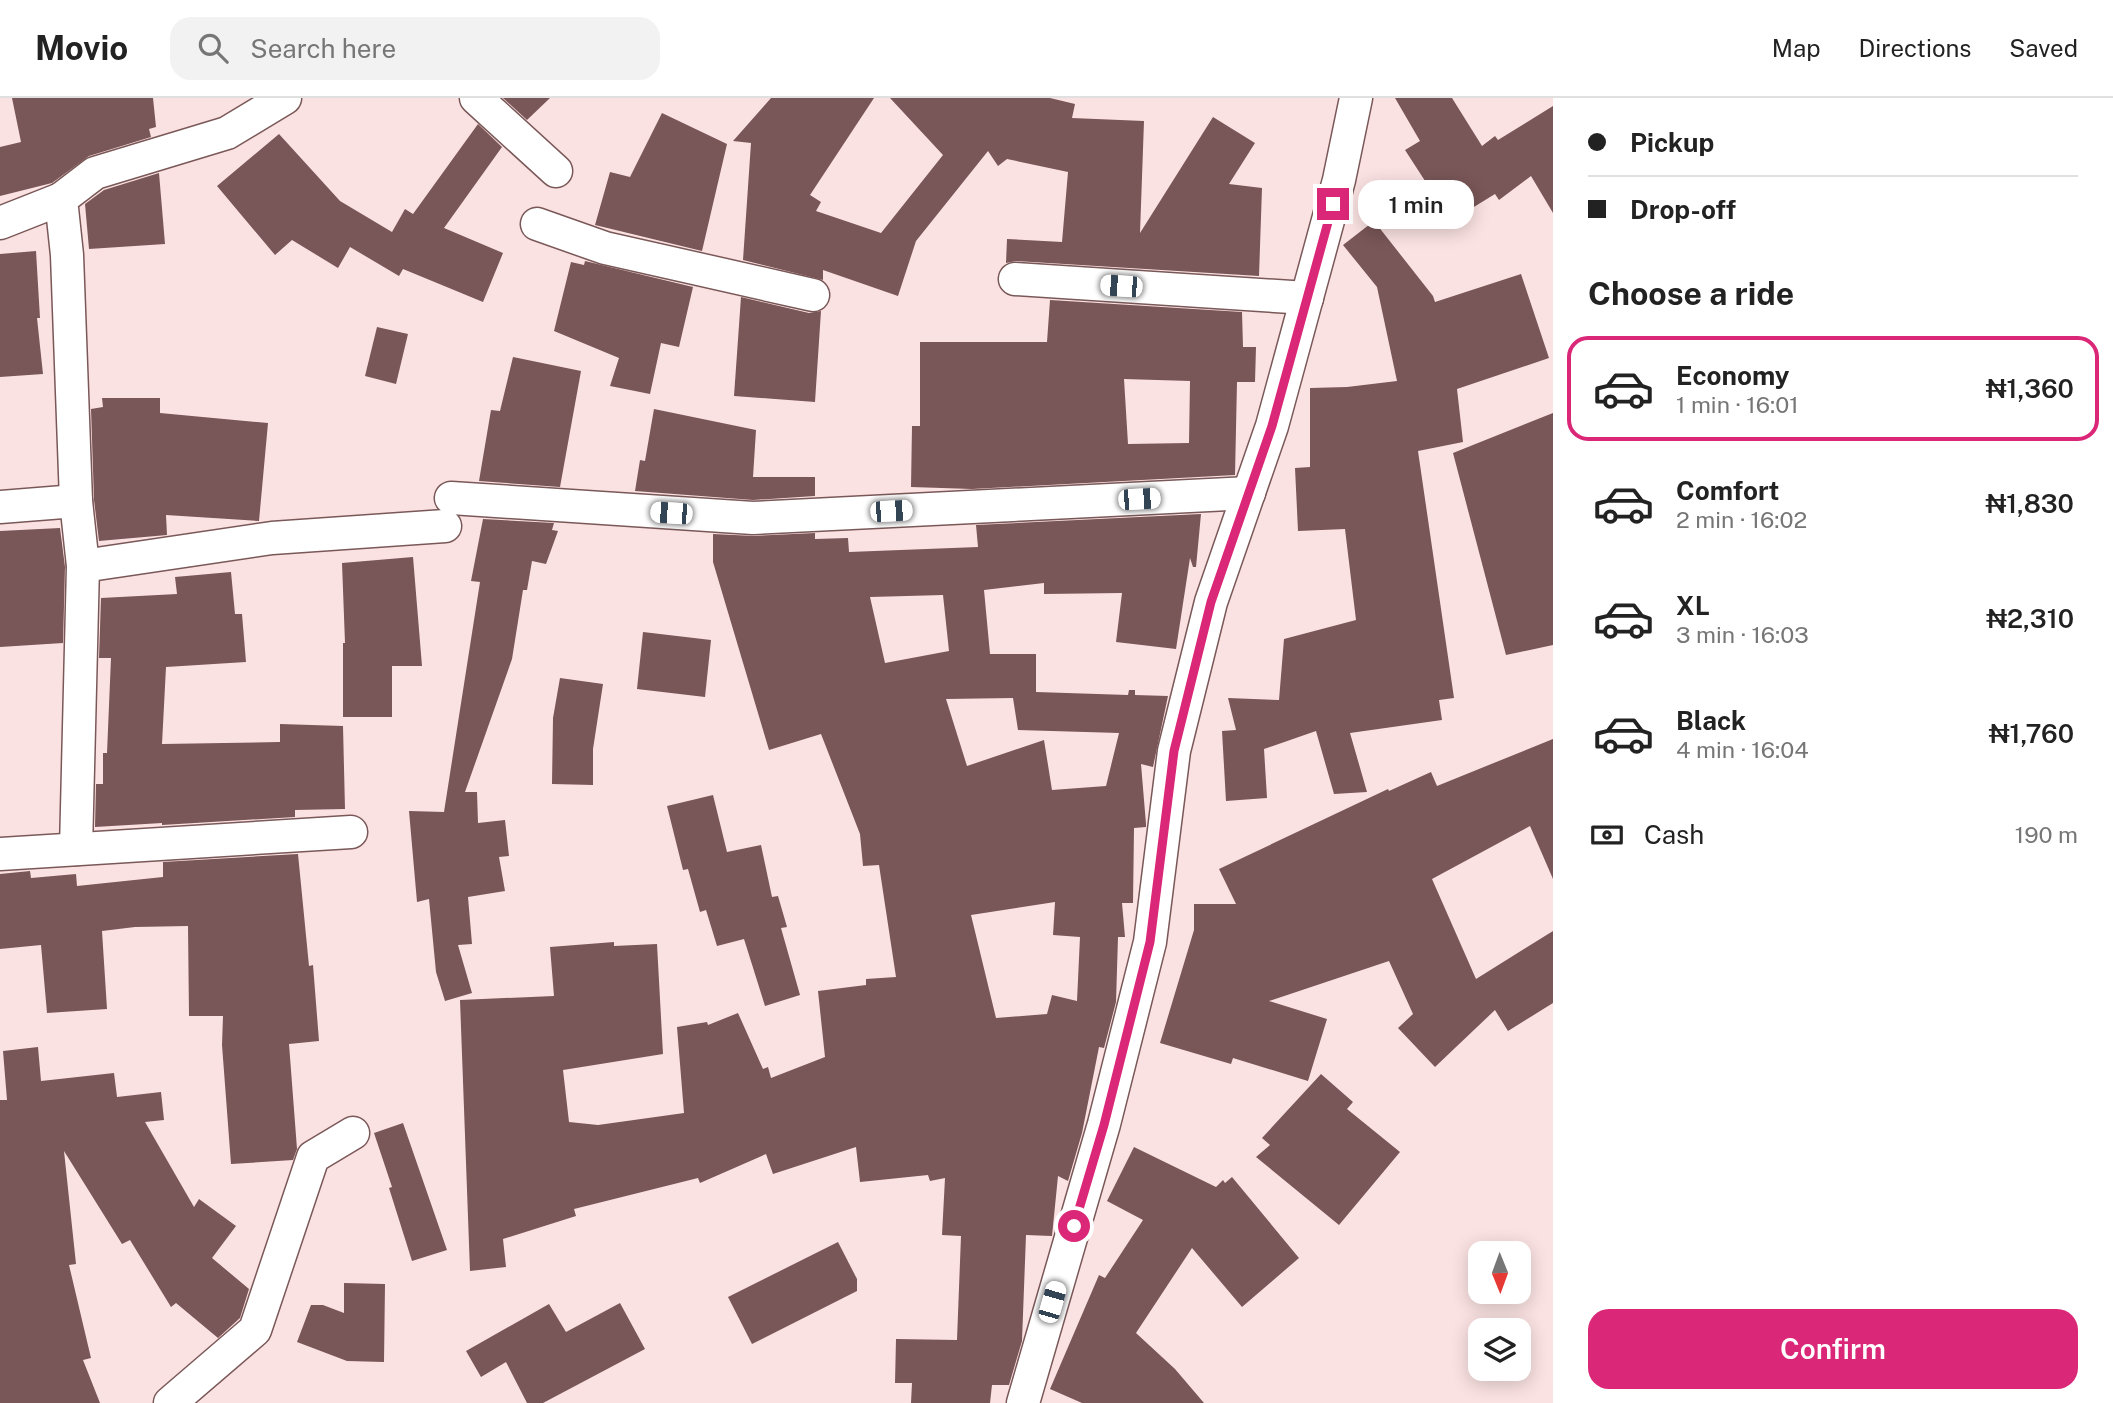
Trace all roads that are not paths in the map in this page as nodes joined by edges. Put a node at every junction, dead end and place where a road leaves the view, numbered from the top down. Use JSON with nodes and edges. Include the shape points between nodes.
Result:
{"nodes":[{"id":1,"x":285,"y":98,"type":"edge"},
{"id":2,"x":476,"y":98,"type":"edge"},
{"id":3,"x":1356,"y":98,"type":"edge"},
{"id":4,"x":556,"y":171,"type":"dead end"},
{"id":5,"x":61,"y":198,"type":"junction"},
{"id":6,"x":0,"y":223,"type":"edge"},
{"id":7,"x":537,"y":224,"type":"dead end"},
{"id":8,"x":1014,"y":279,"type":"dead end"},
{"id":9,"x":813,"y":295,"type":"dead end"},
{"id":10,"x":1307,"y":298,"type":"junction"},
{"id":11,"x":1249,"y":493,"type":"junction"},
{"id":12,"x":76,"y":500,"type":"junction"},
{"id":13,"x":0,"y":508,"type":"edge"},
{"id":14,"x":83,"y":566,"type":"junction"},
{"id":15,"x":351,"y":832,"type":"dead end"},
{"id":16,"x":76,"y":849,"type":"junction"},
{"id":17,"x":0,"y":854,"type":"edge"},
{"id":18,"x":353,"y":1133,"type":"dead end"},
{"id":19,"x":170,"y":1403,"type":"edge"},
{"id":20,"x":1023,"y":1403,"type":"edge"}],
"edges":[{"from":1,"to":5,"type":"street","via":[[227,133],[95,173]]},
{"from":2,"to":4,"type":"street"},
{"from":3,"to":10,"type":"street"},
{"from":5,"to":6,"type":"street"},
{"from":5,"to":12,"type":"street"},
{"from":7,"to":9,"type":"street","via":[[605,248]]},
{"from":8,"to":10,"type":"street"},
{"from":10,"to":11,"type":"street"},
{"from":11,"to":14,"type":"street","via":[[753,518],[448,512]]},
{"from":11,"to":20,"type":"street","via":[[1211,602],[1174,751],[1150,942],[1104,1125]]},
{"from":12,"to":13,"type":"street"},
{"from":12,"to":14,"type":"street"},
{"from":14,"to":16,"type":"street"},
{"from":15,"to":16,"type":"street"},
{"from":16,"to":17,"type":"street"},
{"from":18,"to":19,"type":"street","via":[[313,1157],[255,1331]]}]}
